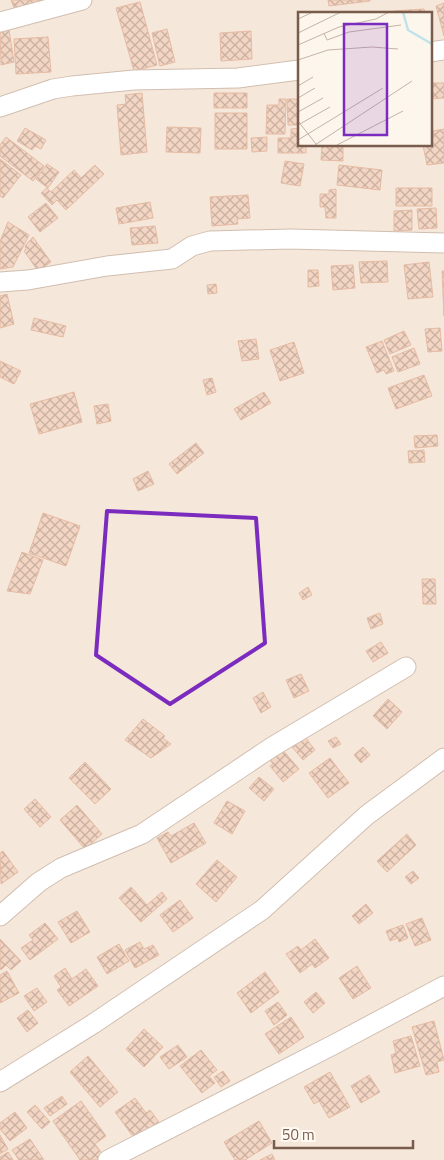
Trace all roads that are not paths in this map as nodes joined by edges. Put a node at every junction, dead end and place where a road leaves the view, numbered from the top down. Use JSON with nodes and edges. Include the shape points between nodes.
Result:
{"nodes":[{"id":1,"x":82,"y":0,"type":"edge"},
{"id":2,"x":0,"y":22,"type":"edge"},
{"id":3,"x":298,"y":70,"type":"edge"},
{"id":4,"x":0,"y":107,"type":"edge"},
{"id":5,"x":444,"y":243,"type":"edge"},
{"id":6,"x":0,"y":282,"type":"edge"},
{"id":7,"x":406,"y":668,"type":"dead end"},
{"id":8,"x":444,"y":758,"type":"edge"},
{"id":9,"x":0,"y":916,"type":"edge"},
{"id":10,"x":444,"y":986,"type":"edge"},
{"id":11,"x":0,"y":1082,"type":"edge"},
{"id":12,"x":108,"y":1160,"type":"edge"}],
"edges":[{"from":1,"to":2,"type":"street"},
{"from":3,"to":4,"type":"street","via":[[238,78],[134,80],[72,86]]},
{"from":5,"to":6,"type":"street","via":[[290,238],[210,241],[192,246],[172,259]]},
{"from":7,"to":9,"type":"street","via":[[272,747],[142,834],[61,868],[38,882]]},
{"from":8,"to":11,"type":"street","via":[[367,815],[262,910],[93,1024]]},
{"from":10,"to":12,"type":"street","via":[[334,1046]]}]}
